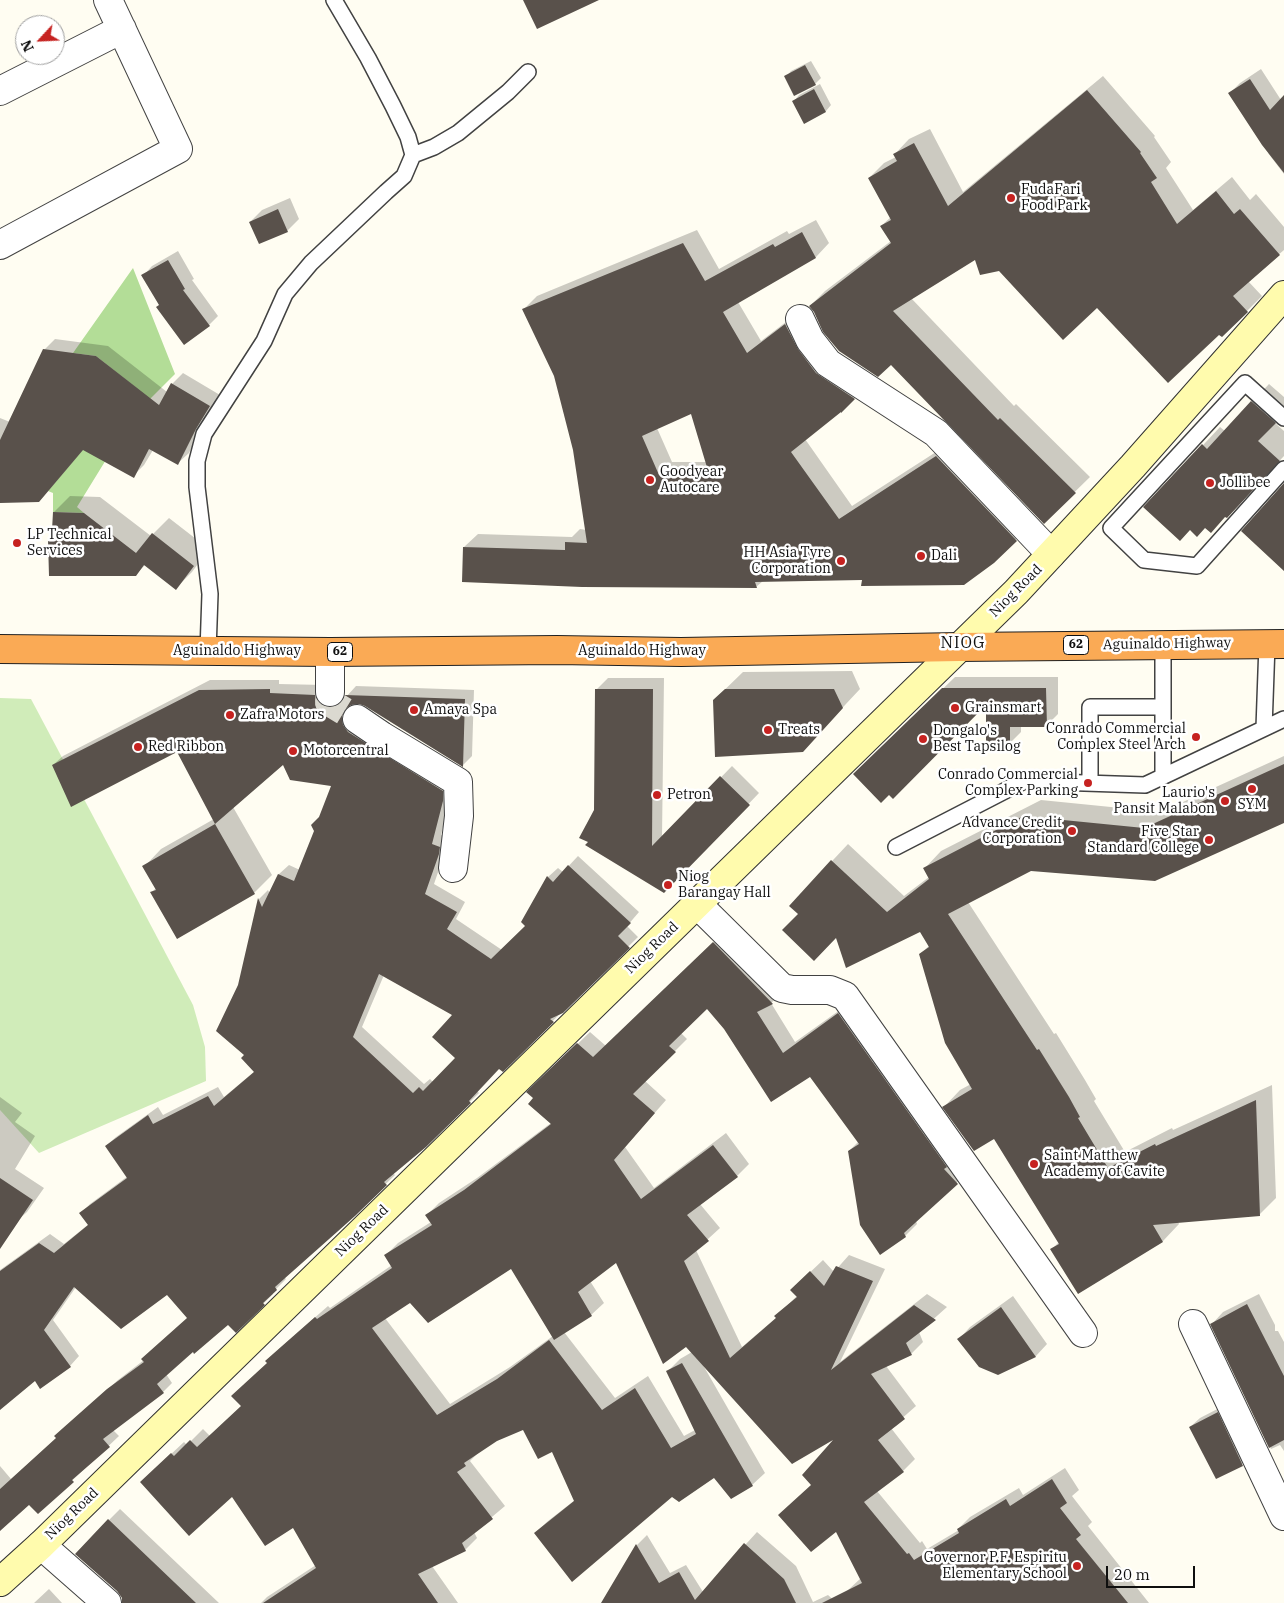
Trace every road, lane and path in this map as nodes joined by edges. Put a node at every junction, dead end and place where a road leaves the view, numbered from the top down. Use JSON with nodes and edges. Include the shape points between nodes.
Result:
{"nodes":[{"id":1,"x":108,"y":0,"type":"edge"},
{"id":2,"x":334,"y":0,"type":"edge"},
{"id":3,"x":122,"y":29,"type":"junction"},
{"id":4,"x":528,"y":72,"type":"dead end"},
{"id":5,"x":0,"y":91,"type":"edge"},
{"id":6,"x":413,"y":155,"type":"junction"},
{"id":7,"x":0,"y":245,"type":"edge"},
{"id":8,"x":1284,"y":295,"type":"edge"},
{"id":9,"x":800,"y":319,"type":"dead end"},
{"id":10,"x":1284,"y":418,"type":"edge"},
{"id":11,"x":1284,"y":469,"type":"edge"},
{"id":12,"x":1051,"y":554,"type":"junction"},
{"id":13,"x":1162,"y":644,"type":"junction"},
{"id":14,"x":1275,"y":644,"type":"edge"},
{"id":15,"x":959,"y":647,"type":"junction"},
{"id":16,"x":0,"y":649,"type":"edge"},
{"id":17,"x":208,"y":651,"type":"junction"},
{"id":18,"x":330,"y":652,"type":"junction"},
{"id":19,"x":330,"y":692,"type":"tunnel mouth"},
{"id":20,"x":1163,"y":707,"type":"junction"},
{"id":21,"x":357,"y":719,"type":"tunnel mouth"},
{"id":22,"x":1284,"y":719,"type":"edge"},
{"id":23,"x":1264,"y":728,"type":"junction"},
{"id":24,"x":1163,"y":776,"type":"junction"},
{"id":25,"x":1090,"y":783,"type":"junction"},
{"id":26,"x":896,"y":847,"type":"dead end"},
{"id":27,"x":453,"y":868,"type":"dead end"},
{"id":28,"x":697,"y":904,"type":"junction"},
{"id":29,"x":1193,"y":1324,"type":"dead end"},
{"id":30,"x":1083,"y":1332,"type":"dead end"},
{"id":31,"x":1284,"y":1516,"type":"edge"},
{"id":32,"x":41,"y":1545,"type":"junction"},
{"id":33,"x":0,"y":1582,"type":"edge"},
{"id":34,"x":107,"y":1603,"type":"edge"}],
"edges":[{"from":1,"to":3,"type":"street"},
{"from":2,"to":6,"type":"lane","via":[[393,106]]},
{"from":3,"to":5,"type":"street"},
{"from":3,"to":7,"type":"street","via":[[178,149]]},
{"from":4,"to":6,"type":"lane","via":[[458,133]]},
{"from":6,"to":17,"type":"lane","via":[[404,176],[311,263],[285,294],[264,341],[204,434],[197,461],[197,487],[210,594]]},
{"from":8,"to":12,"type":"street","name":"Niog Road"},
{"from":9,"to":12,"type":"street","via":[[810,340],[828,363],[936,433]]},
{"from":10,"to":11,"type":"lane","via":[[1245,383],[1111,528],[1144,560],[1197,566]]},
{"from":12,"to":15,"type":"street","name":"Niog Road"},
{"from":13,"to":14,"type":"highway","name":"Aguinaldo Highway","number":"62"},
{"from":13,"to":15,"type":"highway","name":"Aguinaldo Highway","number":"62"},
{"from":13,"to":20,"type":"lane"},
{"from":14,"to":23,"type":"lane"},
{"from":15,"to":18,"type":"highway","name":"Aguinaldo Highway","number":"62","via":[[681,652]]},
{"from":15,"to":28,"type":"street","name":"Niog Road"},
{"from":16,"to":17,"type":"highway","name":"Aguinaldo Highway","number":"62"},
{"from":17,"to":18,"type":"highway","name":"Aguinaldo Highway","number":"62"},
{"from":18,"to":19,"type":"street"},
{"from":20,"to":24,"type":"lane"},
{"from":20,"to":25,"type":"lane","via":[[1090,707]]},
{"from":21,"to":27,"type":"street","via":[[458,782],[459,816]]},
{"from":22,"to":23,"type":"lane"},
{"from":23,"to":24,"type":"lane"},
{"from":24,"to":25,"type":"lane","via":[[1145,785]]},
{"from":25,"to":26,"type":"lane","via":[[1024,780]]},
{"from":28,"to":30,"type":"street","via":[[782,988],[830,990],[845,996]]},
{"from":28,"to":32,"type":"street","name":"Niog Road"},
{"from":29,"to":31,"type":"street"},
{"from":32,"to":33,"type":"street","name":"Niog Road"},
{"from":32,"to":34,"type":"street"}]}
